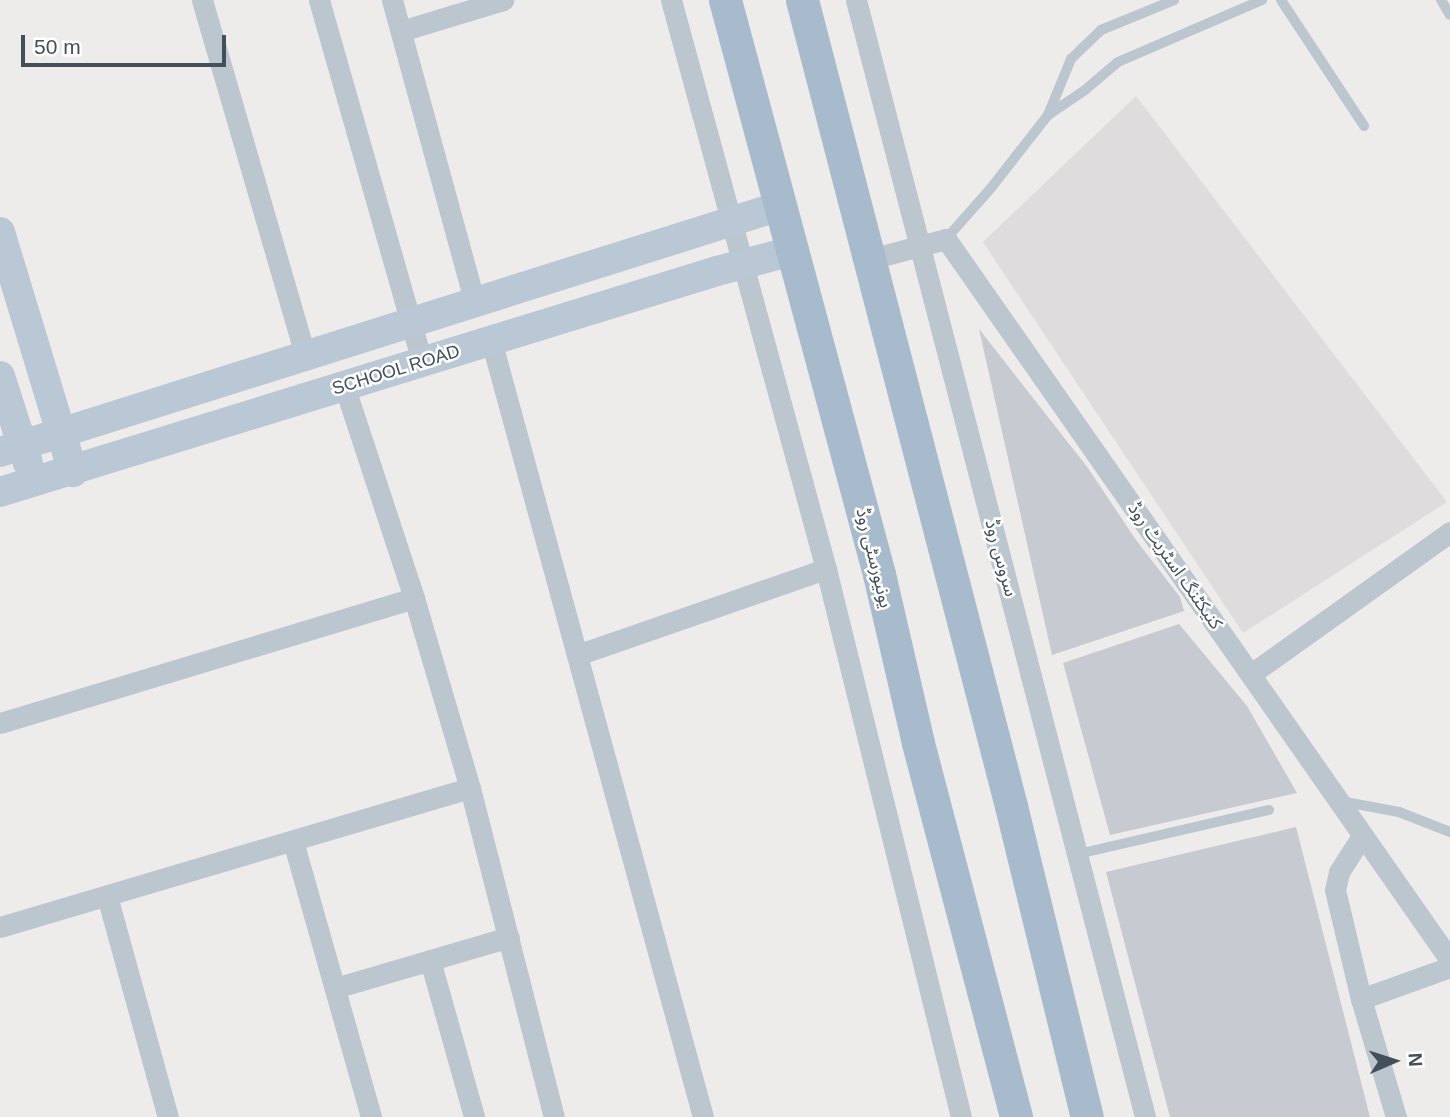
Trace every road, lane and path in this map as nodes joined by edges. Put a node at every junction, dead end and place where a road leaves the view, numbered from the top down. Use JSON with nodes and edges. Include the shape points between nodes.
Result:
{"nodes":[{"id":1,"x":202,"y":0,"type":"edge"},
{"id":2,"x":319,"y":0,"type":"edge"},
{"id":3,"x":392,"y":0,"type":"edge"},
{"id":4,"x":503,"y":0,"type":"edge"},
{"id":5,"x":671,"y":0,"type":"edge"},
{"id":6,"x":725,"y":0,"type":"edge"},
{"id":7,"x":802,"y":0,"type":"edge"},
{"id":8,"x":856,"y":0,"type":"edge"},
{"id":9,"x":1174,"y":0,"type":"edge"},
{"id":10,"x":1262,"y":0,"type":"edge"},
{"id":11,"x":1281,"y":0,"type":"edge"},
{"id":12,"x":1441,"y":0,"type":"edge"},
{"id":13,"x":1450,"y":15,"type":"edge"},
{"id":14,"x":401,"y":31,"type":"junction"},
{"id":15,"x":1048,"y":114,"type":"junction"},
{"id":16,"x":1364,"y":126,"type":"dead end"},
{"id":17,"x":780,"y":206,"type":"junction"},
{"id":18,"x":729,"y":221,"type":"junction"},
{"id":19,"x":0,"y":232,"type":"edge"},
{"id":20,"x":946,"y":239,"type":"junction"},
{"id":21,"x":919,"y":245,"type":"junction"},
{"id":22,"x":792,"y":251,"type":"junction"},
{"id":23,"x":867,"y":260,"type":"junction"},
{"id":24,"x":741,"y":264,"type":"junction"},
{"id":25,"x":474,"y":300,"type":"junction"},
{"id":26,"x":412,"y":321,"type":"junction"},
{"id":27,"x":492,"y":341,"type":"junction"},
{"id":28,"x":304,"y":354,"type":"junction"},
{"id":29,"x":422,"y":362,"type":"junction"},
{"id":30,"x":0,"y":376,"type":"edge"},
{"id":31,"x":344,"y":385,"type":"junction"},
{"id":32,"x":61,"y":431,"type":"junction"},
{"id":33,"x":11,"y":448,"type":"edge"},
{"id":34,"x":73,"y":472,"type":"junction"},
{"id":35,"x":35,"y":482,"type":"junction"},
{"id":36,"x":0,"y":492,"type":"edge"},
{"id":37,"x":1450,"y":532,"type":"edge"},
{"id":38,"x":826,"y":569,"type":"junction"},
{"id":39,"x":414,"y":598,"type":"junction"},
{"id":40,"x":577,"y":655,"type":"junction"},
{"id":41,"x":1251,"y":674,"type":"junction"},
{"id":42,"x":0,"y":723,"type":"edge"},
{"id":43,"x":471,"y":788,"type":"junction"},
{"id":44,"x":1338,"y":800,"type":"junction"},
{"id":45,"x":1269,"y":810,"type":"dead end"},
{"id":46,"x":1450,"y":832,"type":"edge"},
{"id":47,"x":1362,"y":836,"type":"junction"},
{"id":48,"x":293,"y":841,"type":"junction"},
{"id":49,"x":1078,"y":854,"type":"junction"},
{"id":50,"x":107,"y":896,"type":"junction"},
{"id":51,"x":0,"y":927,"type":"edge"},
{"id":52,"x":509,"y":937,"type":"junction"},
{"id":53,"x":430,"y":960,"type":"junction"},
{"id":54,"x":1450,"y":960,"type":"edge"},
{"id":55,"x":1450,"y":967,"type":"edge"},
{"id":56,"x":335,"y":988,"type":"junction"},
{"id":57,"x":1361,"y":999,"type":"junction"},
{"id":58,"x":168,"y":1117,"type":"edge"},
{"id":59,"x":371,"y":1117,"type":"edge"},
{"id":60,"x":474,"y":1117,"type":"edge"},
{"id":61,"x":554,"y":1117,"type":"edge"},
{"id":62,"x":704,"y":1117,"type":"edge"},
{"id":63,"x":961,"y":1117,"type":"edge"},
{"id":64,"x":1016,"y":1117,"type":"edge"},
{"id":65,"x":1087,"y":1117,"type":"edge"},
{"id":66,"x":1145,"y":1117,"type":"edge"},
{"id":67,"x":1396,"y":1117,"type":"edge"}],
"edges":[{"from":1,"to":28,"type":"street"},
{"from":2,"to":26,"type":"street"},
{"from":3,"to":14,"type":"street"},
{"from":4,"to":14,"type":"street"},
{"from":5,"to":18,"type":"street"},
{"from":6,"to":17,"type":"main road","name":"یونیورسٹی روڈ"},
{"from":7,"to":23,"type":"main road"},
{"from":8,"to":21,"type":"street","name":"سروس روڈ"},
{"from":9,"to":15,"type":"lane","via":[[1101,30],[1071,59]]},
{"from":10,"to":15,"type":"lane","via":[[1118,62]]},
{"from":11,"to":16,"type":"lane"},
{"from":12,"to":13,"type":"lane"},
{"from":14,"to":25,"type":"street"},
{"from":15,"to":20,"type":"lane"},
{"from":17,"to":18,"type":"street"},
{"from":17,"to":22,"type":"main road","name":"یونیورسٹی روڈ"},
{"from":18,"to":24,"type":"street"},
{"from":18,"to":25,"type":"street"},
{"from":19,"to":32,"type":"street"},
{"from":20,"to":21,"type":"street"},
{"from":20,"to":41,"type":"street","name":"کنیکٹنگ اسٹریٹ روڈ"},
{"from":21,"to":23,"type":"street"},
{"from":21,"to":49,"type":"street","name":"سروس روڈ"},
{"from":22,"to":24,"type":"street","name":"SCHOOL ROAD"},
{"from":22,"to":64,"type":"main road","name":"یونیورسٹی روڈ"},
{"from":23,"to":65,"type":"main road","via":[[1011,806]]},
{"from":24,"to":27,"type":"street","name":"SCHOOL ROAD"},
{"from":24,"to":38,"type":"street"},
{"from":25,"to":26,"type":"street"},
{"from":26,"to":28,"type":"street"},
{"from":26,"to":29,"type":"street"},
{"from":27,"to":29,"type":"street","name":"SCHOOL ROAD"},
{"from":27,"to":40,"type":"street"},
{"from":28,"to":32,"type":"street"},
{"from":29,"to":31,"type":"street","name":"SCHOOL ROAD"},
{"from":30,"to":33,"type":"street"},
{"from":31,"to":34,"type":"street","name":"SCHOOL ROAD"},
{"from":31,"to":39,"type":"street"},
{"from":32,"to":33,"type":"street"},
{"from":32,"to":34,"type":"street"},
{"from":33,"to":35,"type":"street"},
{"from":34,"to":35,"type":"street","name":"SCHOOL ROAD"},
{"from":35,"to":36,"type":"street","name":"SCHOOL ROAD"},
{"from":37,"to":41,"type":"street"},
{"from":38,"to":40,"type":"street"},
{"from":38,"to":63,"type":"street"},
{"from":39,"to":42,"type":"street"},
{"from":39,"to":43,"type":"street"},
{"from":40,"to":62,"type":"street"},
{"from":41,"to":44,"type":"street","name":"کنیکٹنگ اسٹریٹ روڈ"},
{"from":43,"to":48,"type":"street"},
{"from":43,"to":52,"type":"street"},
{"from":44,"to":46,"type":"lane","via":[[1399,812]]},
{"from":44,"to":47,"type":"street","name":"کنیکٹنگ اسٹریٹ روڈ"},
{"from":45,"to":49,"type":"lane"},
{"from":47,"to":54,"type":"street","name":"کنیکٹنگ اسٹریٹ روڈ"},
{"from":47,"to":57,"type":"street","via":[[1339,872],[1335,890]]},
{"from":48,"to":50,"type":"street"},
{"from":48,"to":56,"type":"street"},
{"from":49,"to":66,"type":"street","name":"سروس روڈ"},
{"from":50,"to":51,"type":"street"},
{"from":50,"to":58,"type":"street"},
{"from":52,"to":53,"type":"street"},
{"from":52,"to":61,"type":"street"},
{"from":53,"to":56,"type":"street"},
{"from":53,"to":60,"type":"street"},
{"from":55,"to":57,"type":"street"},
{"from":56,"to":59,"type":"street"},
{"from":57,"to":67,"type":"street"}]}
